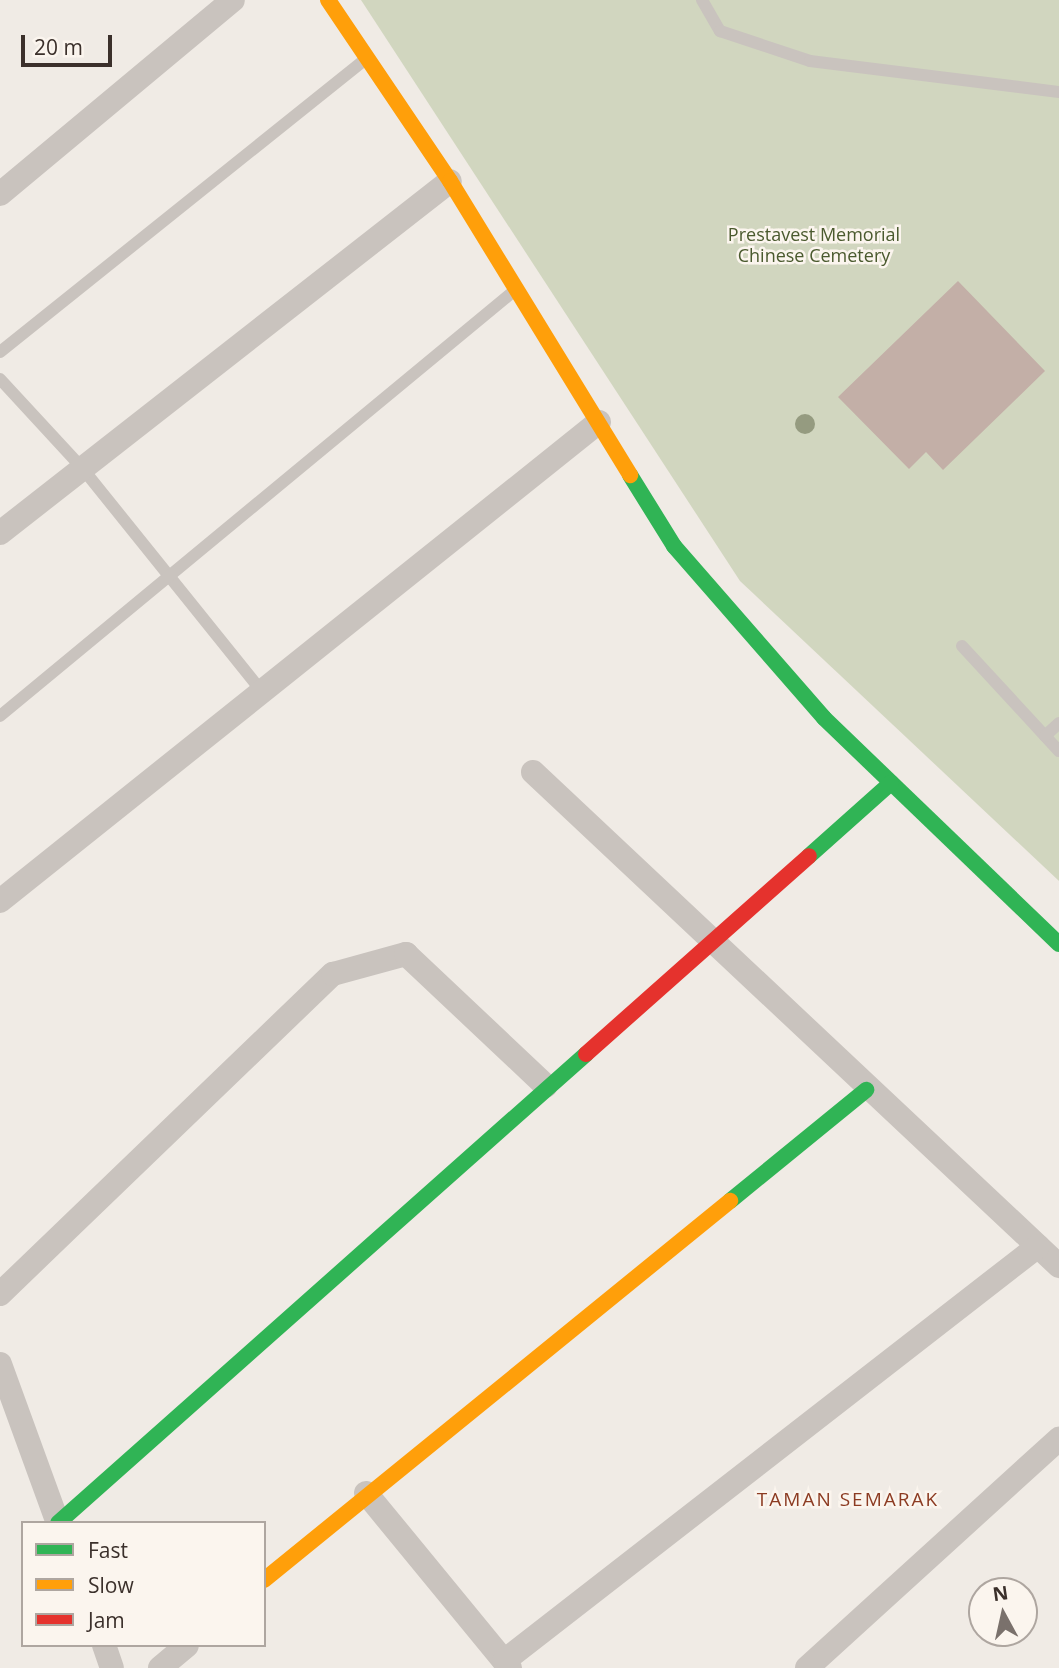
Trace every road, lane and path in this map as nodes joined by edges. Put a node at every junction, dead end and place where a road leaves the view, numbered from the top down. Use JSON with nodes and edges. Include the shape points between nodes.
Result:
{"nodes":[{"id":1,"x":233,"y":0,"type":"edge"},
{"id":2,"x":328,"y":0,"type":"edge"},
{"id":3,"x":702,"y":0,"type":"edge"},
{"id":4,"x":366,"y":59,"type":"junction"},
{"id":5,"x":1059,"y":92,"type":"edge"},
{"id":6,"x":450,"y":181,"type":"junction"},
{"id":7,"x":0,"y":194,"type":"edge"},
{"id":8,"x":514,"y":290,"type":"junction"},
{"id":9,"x":0,"y":352,"type":"edge"},
{"id":10,"x":0,"y":379,"type":"edge"},
{"id":11,"x":599,"y":422,"type":"junction"},
{"id":12,"x":83,"y":469,"type":"junction"},
{"id":13,"x":0,"y":533,"type":"edge"},
{"id":14,"x":168,"y":581,"type":"junction"},
{"id":15,"x":962,"y":646,"type":"dead end"},
{"id":16,"x":262,"y":692,"type":"junction"},
{"id":17,"x":0,"y":716,"type":"edge"},
{"id":18,"x":1059,"y":723,"type":"edge"},
{"id":19,"x":1045,"y":736,"type":"junction"},
{"id":20,"x":1059,"y":751,"type":"edge"},
{"id":21,"x":533,"y":772,"type":"dead end"},
{"id":22,"x":891,"y":783,"type":"junction"},
{"id":23,"x":0,"y":901,"type":"edge"},
{"id":24,"x":713,"y":939,"type":"junction"},
{"id":25,"x":1059,"y":944,"type":"edge"},
{"id":26,"x":546,"y":1086,"type":"junction"},
{"id":27,"x":866,"y":1090,"type":"junction"},
{"id":28,"x":1038,"y":1246,"type":"junction"},
{"id":29,"x":1059,"y":1266,"type":"edge"},
{"id":30,"x":0,"y":1294,"type":"edge"},
{"id":31,"x":0,"y":1364,"type":"edge"},
{"id":32,"x":1059,"y":1439,"type":"edge"},
{"id":33,"x":366,"y":1493,"type":"junction"},
{"id":34,"x":57,"y":1521,"type":"edge"},
{"id":35,"x":60,"y":1521,"type":"edge"},
{"id":36,"x":266,"y":1578,"type":"edge"},
{"id":37,"x":105,"y":1647,"type":"edge"},
{"id":38,"x":185,"y":1647,"type":"edge"},
{"id":39,"x":507,"y":1664,"type":"edge"},
{"id":40,"x":112,"y":1668,"type":"edge"},
{"id":41,"x":160,"y":1668,"type":"edge"},
{"id":42,"x":807,"y":1668,"type":"edge"}],
"edges":[{"from":1,"to":7,"type":"street"},
{"from":2,"to":4,"type":"street"},
{"from":3,"to":5,"type":"lane","via":[[720,31],[810,61]]},
{"from":4,"to":6,"type":"street"},
{"from":4,"to":9,"type":"lane"},
{"from":6,"to":8,"type":"street"},
{"from":6,"to":12,"type":"street"},
{"from":8,"to":11,"type":"street"},
{"from":8,"to":14,"type":"lane"},
{"from":10,"to":12,"type":"lane"},
{"from":11,"to":16,"type":"street"},
{"from":11,"to":22,"type":"street","via":[[674,545],[815,708]]},
{"from":12,"to":13,"type":"street"},
{"from":12,"to":14,"type":"lane"},
{"from":14,"to":16,"type":"lane"},
{"from":14,"to":17,"type":"lane"},
{"from":15,"to":19,"type":"lane"},
{"from":16,"to":23,"type":"street"},
{"from":18,"to":19,"type":"lane"},
{"from":19,"to":20,"type":"lane"},
{"from":21,"to":24,"type":"street"},
{"from":22,"to":24,"type":"street"},
{"from":22,"to":25,"type":"street"},
{"from":24,"to":26,"type":"street"},
{"from":24,"to":27,"type":"street"},
{"from":26,"to":30,"type":"street","via":[[406,954],[333,974]]},
{"from":26,"to":35,"type":"street"},
{"from":27,"to":28,"type":"street"},
{"from":27,"to":33,"type":"street"},
{"from":28,"to":29,"type":"street"},
{"from":28,"to":39,"type":"street"},
{"from":31,"to":34,"type":"street"},
{"from":32,"to":42,"type":"street"},
{"from":33,"to":36,"type":"street"},
{"from":33,"to":39,"type":"street"},
{"from":37,"to":40,"type":"street"},
{"from":38,"to":41,"type":"street"}]}
